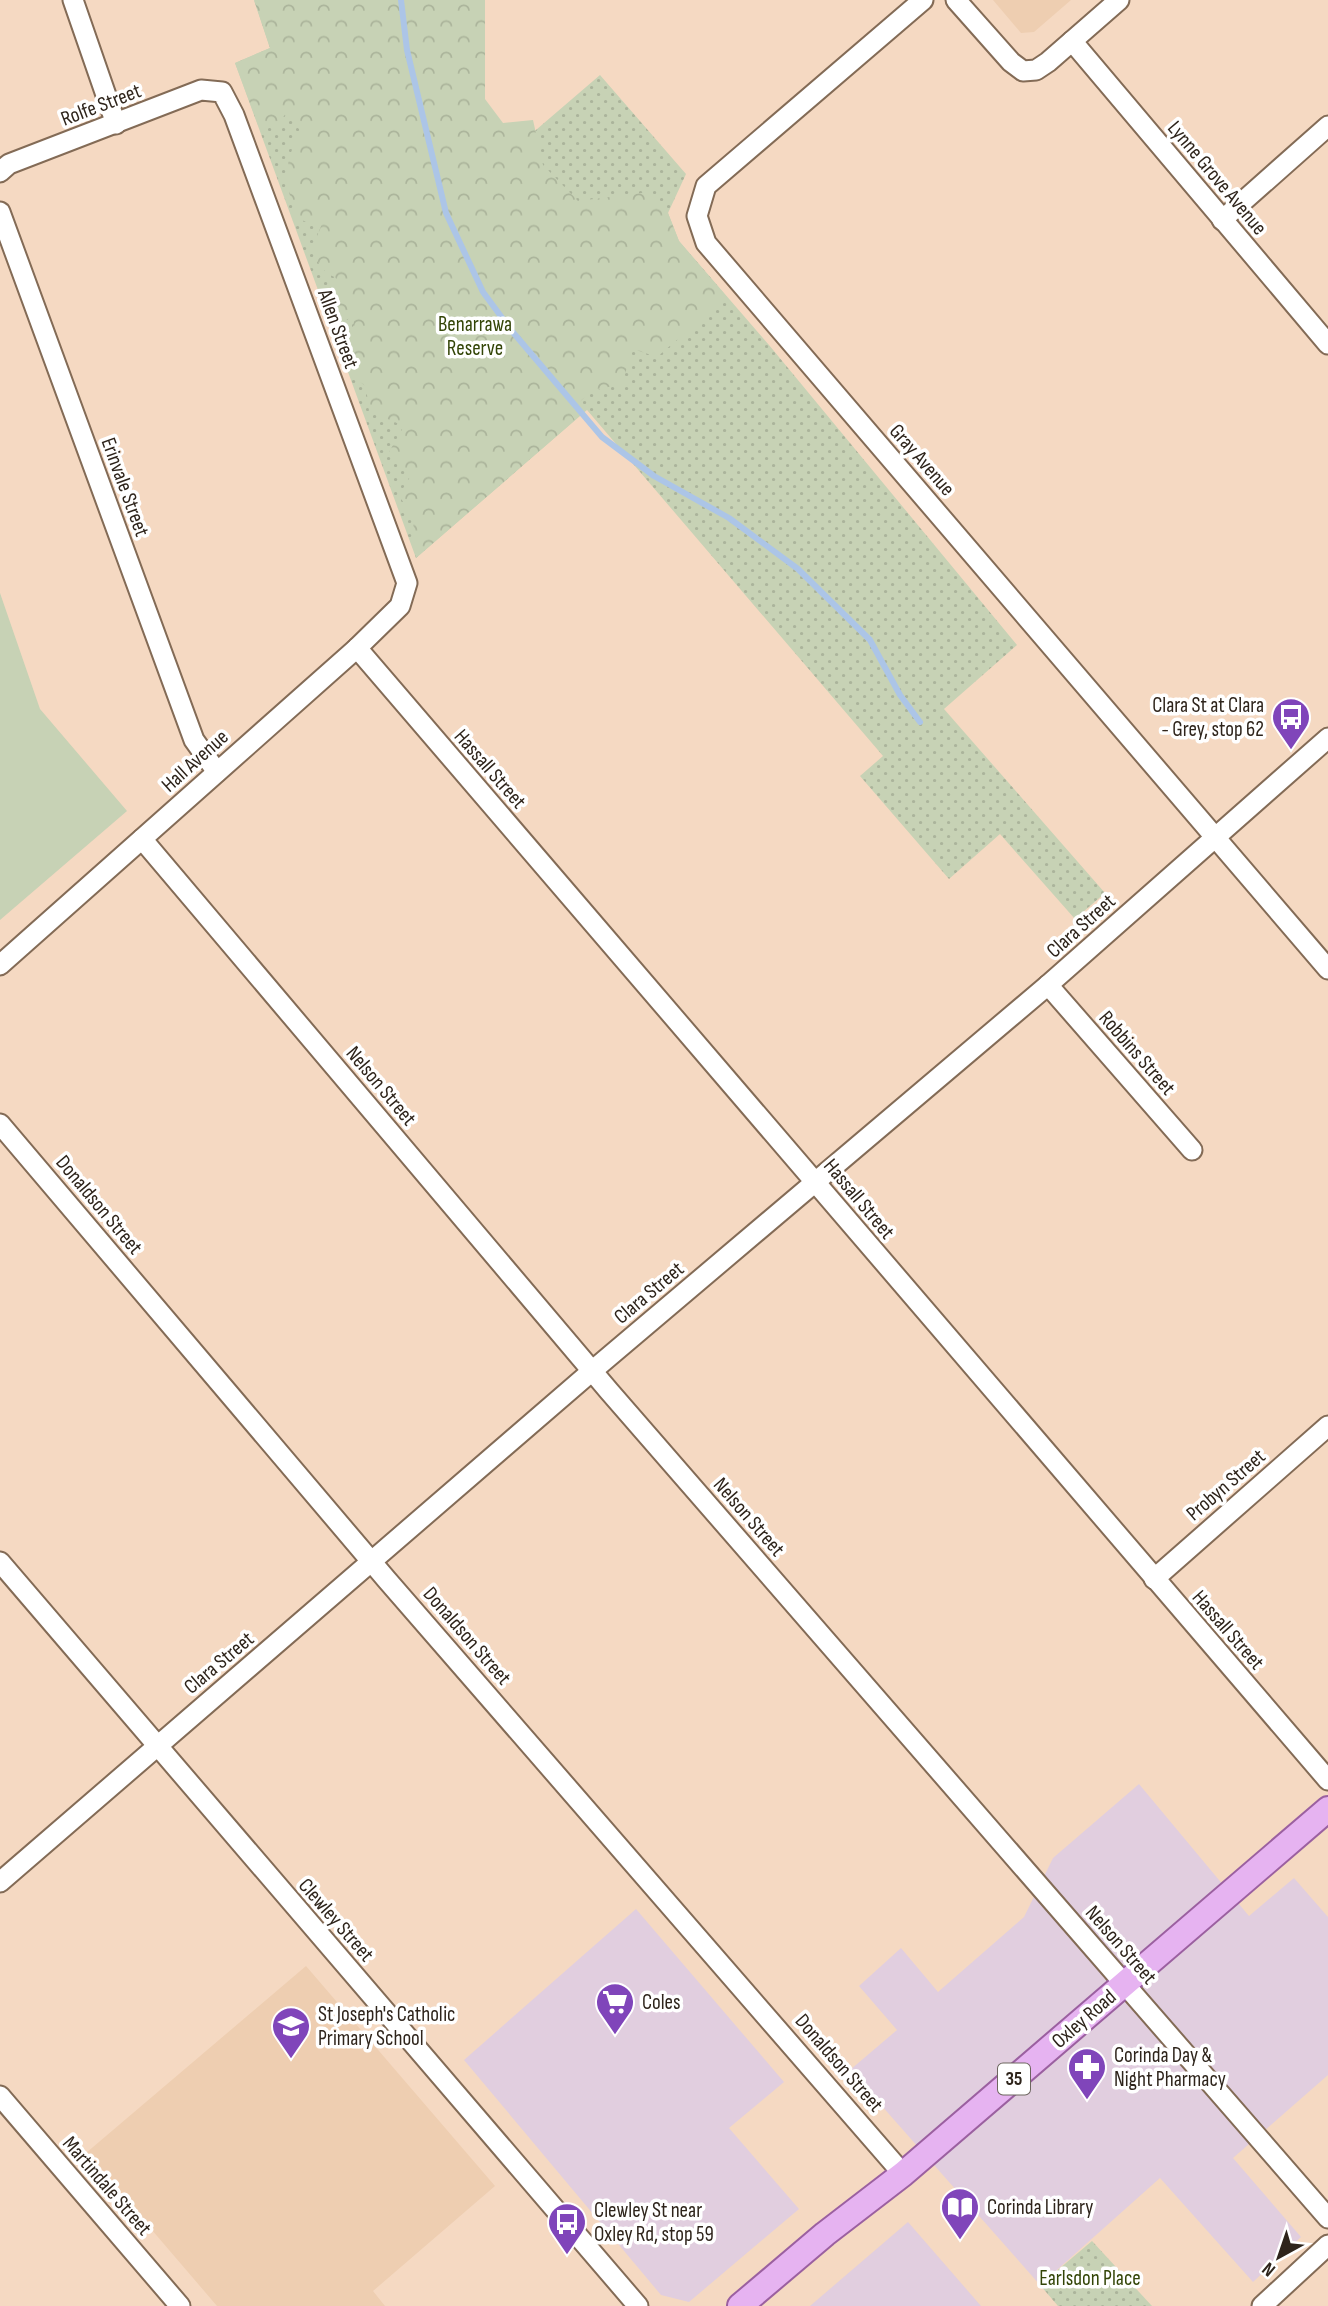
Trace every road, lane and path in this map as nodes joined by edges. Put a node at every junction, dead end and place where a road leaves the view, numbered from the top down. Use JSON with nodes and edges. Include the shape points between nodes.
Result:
{"nodes":[{"id":1,"x":73,"y":0,"type":"edge"},
{"id":2,"x":923,"y":0,"type":"edge"},
{"id":3,"x":956,"y":0,"type":"edge"},
{"id":4,"x":1119,"y":0,"type":"edge"},
{"id":5,"x":1072,"y":41,"type":"junction"},
{"id":6,"x":222,"y":92,"type":"joint"},
{"id":7,"x":116,"y":124,"type":"junction"},
{"id":8,"x":1328,"y":126,"type":"edge"},
{"id":9,"x":0,"y":172,"type":"edge"},
{"id":10,"x":0,"y":212,"type":"edge"},
{"id":11,"x":1222,"y":220,"type":"junction"},
{"id":12,"x":1328,"y":344,"type":"edge"},
{"id":13,"x":407,"y":583,"type":"joint"},
{"id":14,"x":356,"y":648,"type":"junction"},
{"id":15,"x":1328,"y":738,"type":"edge"},
{"id":16,"x":217,"y":772,"type":"junction"},
{"id":17,"x":1215,"y":837,"type":"junction"},
{"id":18,"x":142,"y":839,"type":"junction"},
{"id":19,"x":0,"y":965,"type":"edge"},
{"id":20,"x":1328,"y":969,"type":"edge"},
{"id":21,"x":1048,"y":985,"type":"junction"},
{"id":22,"x":0,"y":1124,"type":"edge"},
{"id":23,"x":1192,"y":1150,"type":"dead end"},
{"id":24,"x":815,"y":1182,"type":"junction"},
{"id":25,"x":593,"y":1371,"type":"junction"},
{"id":26,"x":1328,"y":1426,"type":"edge"},
{"id":27,"x":0,"y":1562,"type":"edge"},
{"id":28,"x":372,"y":1562,"type":"junction"},
{"id":29,"x":1154,"y":1578,"type":"junction"},
{"id":30,"x":156,"y":1746,"type":"junction"},
{"id":31,"x":1328,"y":1780,"type":"edge"},
{"id":32,"x":1328,"y":1809,"type":"edge"},
{"id":33,"x":0,"y":1882,"type":"edge"},
{"id":34,"x":1125,"y":1984,"type":"junction"},
{"id":35,"x":0,"y":2096,"type":"edge"},
{"id":36,"x":903,"y":2174,"type":"junction"},
{"id":37,"x":1328,"y":2218,"type":"edge"},
{"id":38,"x":1328,"y":2245,"type":"edge"},
{"id":39,"x":169,"y":2302,"type":"edge"},
{"id":40,"x":638,"y":2306,"type":"edge"},
{"id":41,"x":740,"y":2306,"type":"edge"},
{"id":42,"x":1262,"y":2306,"type":"edge"}],
"edges":[{"from":1,"to":7,"type":"street"},
{"from":2,"to":17,"type":"street","name":"Gray Avenue","via":[[706,186],[697,216],[706,243]]},
{"from":3,"to":5,"type":"street","via":[[1023,71],[1036,70]]},
{"from":4,"to":5,"type":"street"},
{"from":5,"to":11,"type":"street","name":"Lynne Grove Avenue"},
{"from":6,"to":7,"type":"street","name":"Rolfe Street","via":[[201,90]]},
{"from":6,"to":13,"type":"street","name":"Allen Street"},
{"from":7,"to":9,"type":"street","name":"Rolfe Street","via":[[9,164]]},
{"from":8,"to":11,"type":"street"},
{"from":10,"to":16,"type":"street","name":"Erinvale Street","via":[[194,740]]},
{"from":11,"to":12,"type":"street","name":"Lynne Grove Avenue"},
{"from":13,"to":14,"type":"street","name":"Hall Avenue","via":[[400,606]]},
{"from":14,"to":16,"type":"street","name":"Hall Avenue"},
{"from":14,"to":24,"type":"street","name":"Hassall Street"},
{"from":15,"to":17,"type":"street","name":"Clara Street"},
{"from":16,"to":18,"type":"street","name":"Hall Avenue"},
{"from":17,"to":20,"type":"street","name":"Gray Avenue"},
{"from":17,"to":21,"type":"street","name":"Clara Street"},
{"from":18,"to":19,"type":"street","name":"Hall Avenue"},
{"from":18,"to":25,"type":"street","name":"Nelson Street"},
{"from":21,"to":23,"type":"street","name":"Robbins Street"},
{"from":21,"to":24,"type":"street","name":"Clara Street"},
{"from":22,"to":28,"type":"street","name":"Donaldson Street"},
{"from":24,"to":25,"type":"street","name":"Clara Street"},
{"from":24,"to":29,"type":"street","name":"Hassall Street"},
{"from":25,"to":28,"type":"street","name":"Clara Street"},
{"from":25,"to":34,"type":"street","name":"Nelson Street"},
{"from":26,"to":29,"type":"street","name":"Probyn Street"},
{"from":27,"to":30,"type":"street","name":"Clewley Street"},
{"from":28,"to":30,"type":"street","name":"Clara Street"},
{"from":28,"to":36,"type":"street","name":"Donaldson Street"},
{"from":29,"to":31,"type":"street","name":"Hassall Street"},
{"from":30,"to":33,"type":"street","name":"Clara Street"},
{"from":30,"to":40,"type":"street","name":"Clewley Street"},
{"from":32,"to":34,"type":"main road","name":"Oxley Road","number":"35"},
{"from":34,"to":36,"type":"main road","name":"Oxley Road","number":"35"},
{"from":34,"to":37,"type":"street","name":"Nelson Street"},
{"from":35,"to":39,"type":"street","name":"Martindale Street"},
{"from":36,"to":41,"type":"main road","name":"Oxley Road","number":"35"},
{"from":38,"to":42,"type":"street"}]}
